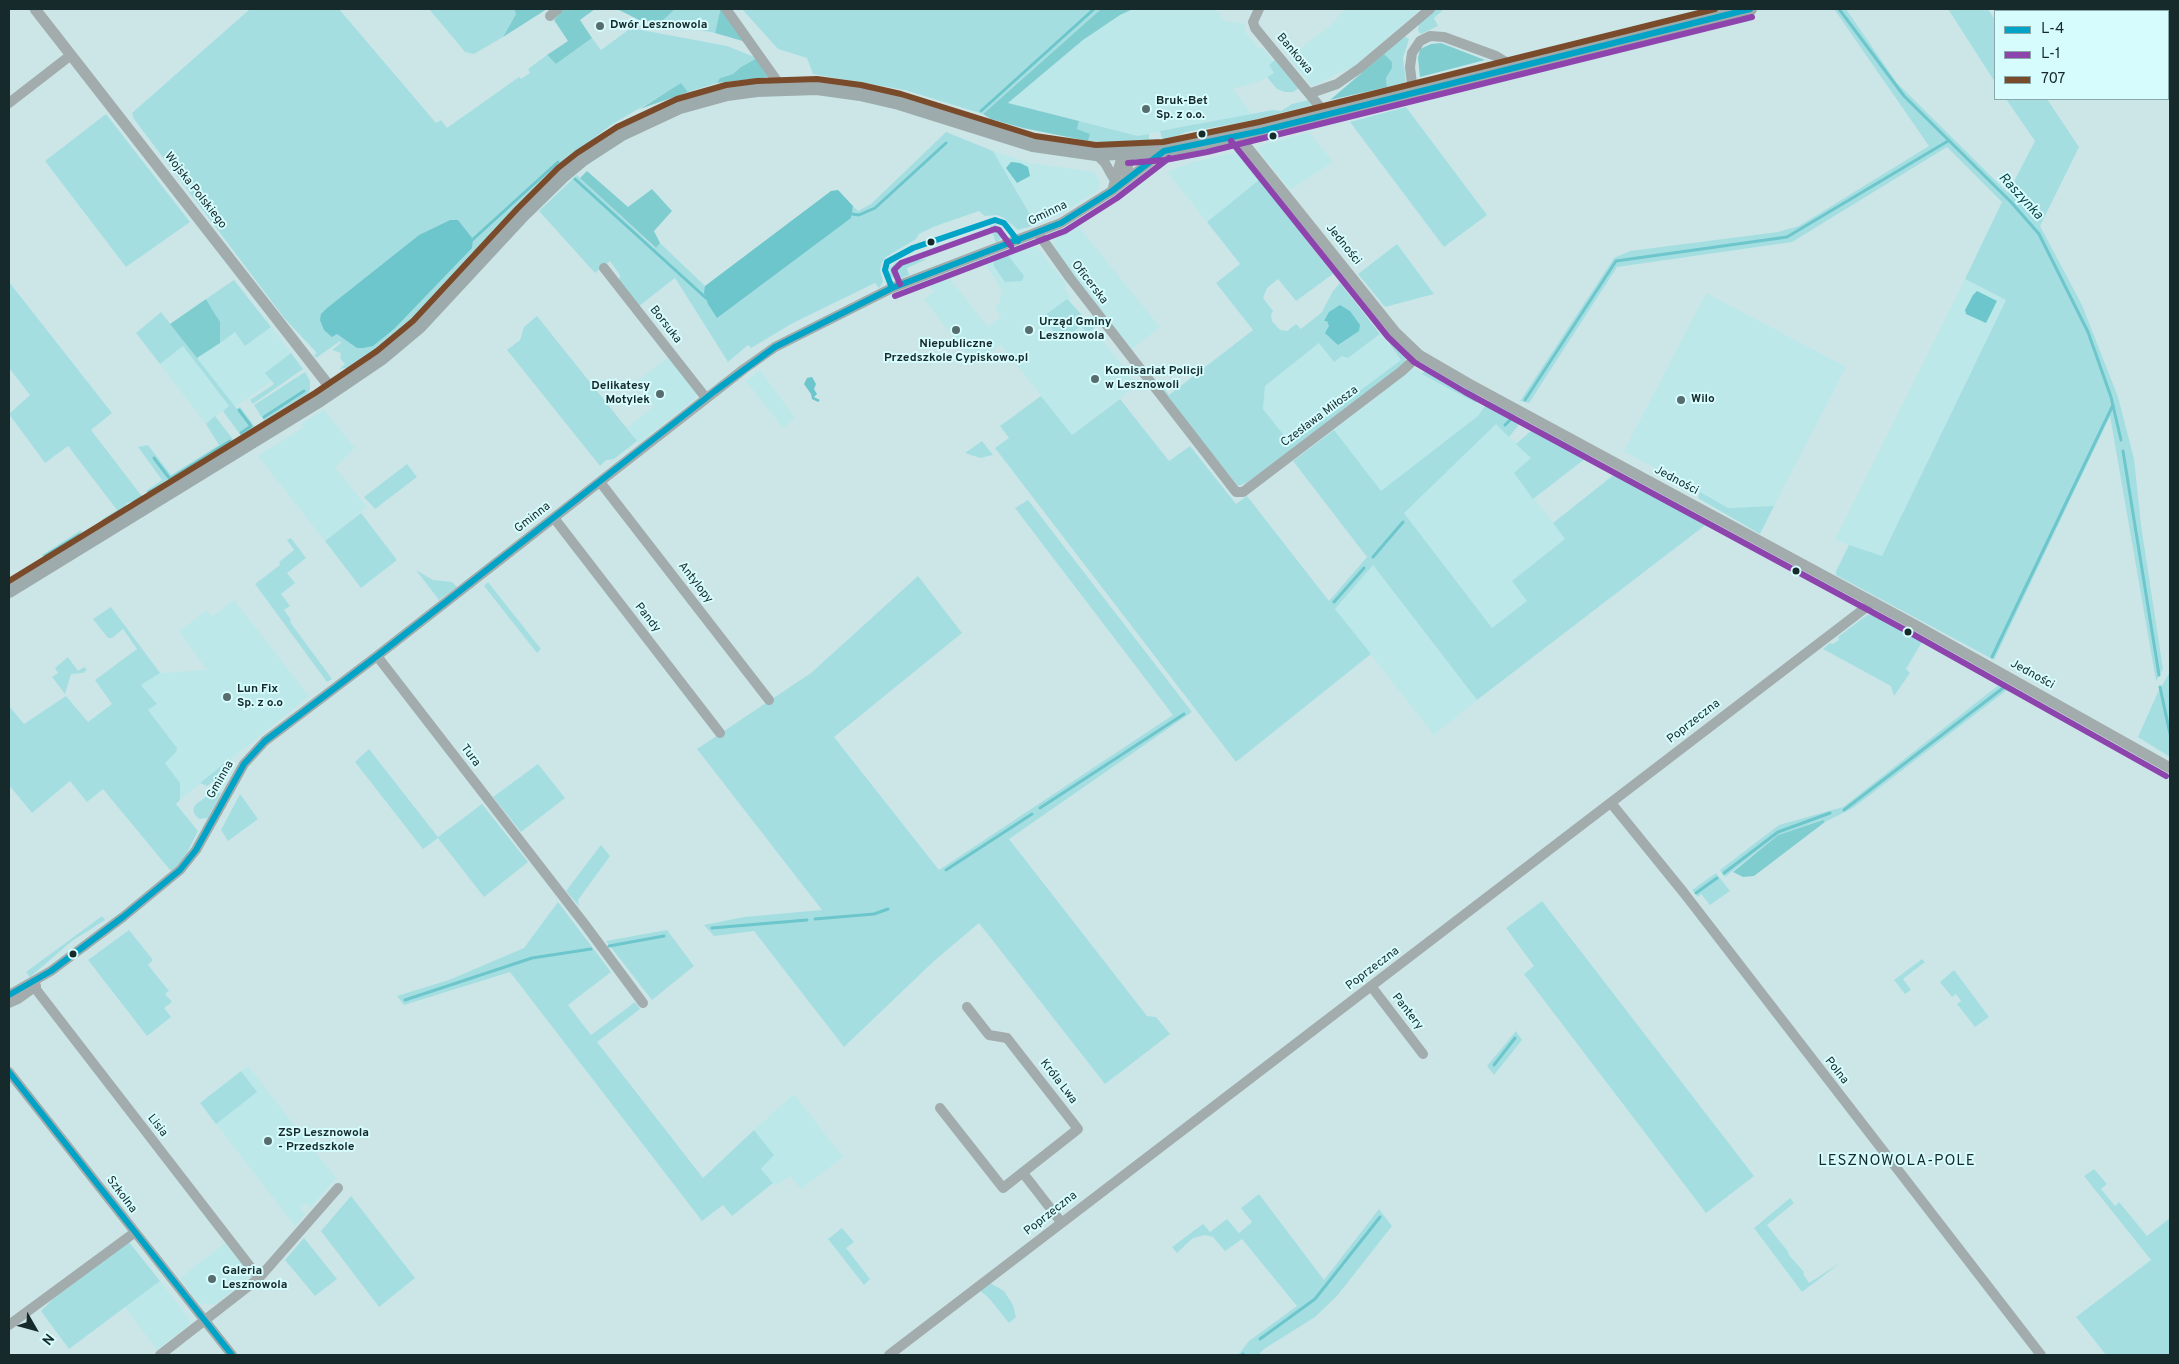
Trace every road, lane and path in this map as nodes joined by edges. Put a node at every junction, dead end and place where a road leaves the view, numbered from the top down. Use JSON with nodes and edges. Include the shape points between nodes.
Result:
{"nodes":[{"id":1,"x":36,"y":9,"type":"edge"},
{"id":2,"x":726,"y":9,"type":"edge"},
{"id":3,"x":1259,"y":9,"type":"edge"},
{"id":4,"x":1430,"y":9,"type":"edge"},
{"id":5,"x":1750,"y":9,"type":"edge"},
{"id":6,"x":1408,"y":28,"type":"junction"},
{"id":7,"x":1420,"y":42,"type":"junction"},
{"id":8,"x":71,"y":55,"type":"junction"},
{"id":9,"x":1514,"y":67,"type":"junction"},
{"id":10,"x":782,"y":88,"type":"junction"},
{"id":11,"x":1413,"y":92,"type":"junction"},
{"id":12,"x":1311,"y":93,"type":"junction"},
{"id":13,"x":9,"y":103,"type":"edge"},
{"id":14,"x":1325,"y":113,"type":"junction"},
{"id":15,"x":1238,"y":136,"type":"junction"},
{"id":16,"x":1164,"y":151,"type":"junction"},
{"id":17,"x":1096,"y":154,"type":"junction"},
{"id":18,"x":1127,"y":154,"type":"junction"},
{"id":19,"x":1126,"y":180,"type":"junction"},
{"id":20,"x":1114,"y":186,"type":"junction"},
{"id":21,"x":1038,"y":233,"type":"junction"},
{"id":22,"x":604,"y":268,"type":"dead end"},
{"id":23,"x":1419,"y":355,"type":"junction"},
{"id":24,"x":333,"y":391,"type":"junction"},
{"id":25,"x":706,"y":398,"type":"junction"},
{"id":26,"x":600,"y":482,"type":"junction"},
{"id":27,"x":1233,"y":489,"type":"joint"},
{"id":28,"x":554,"y":518,"type":"junction"},
{"id":29,"x":9,"y":591,"type":"edge"},
{"id":30,"x":1872,"y":602,"type":"junction"},
{"id":31,"x":377,"y":656,"type":"junction"},
{"id":32,"x":769,"y":700,"type":"dead end"},
{"id":33,"x":720,"y":733,"type":"dead end"},
{"id":34,"x":2170,"y":768,"type":"edge"},
{"id":35,"x":1611,"y":803,"type":"junction"},
{"id":36,"x":51,"y":971,"type":"junction"},
{"id":37,"x":1371,"y":986,"type":"junction"},
{"id":38,"x":35,"y":988,"type":"junction"},
{"id":39,"x":9,"y":995,"type":"edge"},
{"id":40,"x":9,"y":1003,"type":"edge"},
{"id":41,"x":643,"y":1003,"type":"dead end"},
{"id":42,"x":967,"y":1007,"type":"dead end"},
{"id":43,"x":1423,"y":1054,"type":"dead end"},
{"id":44,"x":9,"y":1072,"type":"edge"},
{"id":45,"x":940,"y":1108,"type":"dead end"},
{"id":46,"x":1023,"y":1173,"type":"junction"},
{"id":47,"x":338,"y":1188,"type":"dead end"},
{"id":48,"x":1061,"y":1222,"type":"junction"},
{"id":49,"x":134,"y":1233,"type":"junction"},
{"id":50,"x":260,"y":1278,"type":"junction"},
{"id":51,"x":206,"y":1321,"type":"junction"},
{"id":52,"x":9,"y":1325,"type":"edge"},
{"id":53,"x":160,"y":1355,"type":"edge"},
{"id":54,"x":232,"y":1355,"type":"edge"},
{"id":55,"x":889,"y":1355,"type":"edge"},
{"id":56,"x":2040,"y":1355,"type":"edge"}],
"edges":[{"from":1,"to":8,"type":"street","name":"Wojska Polskiego"},
{"from":2,"to":10,"type":"street"},
{"from":3,"to":12,"type":"street","name":"Bankowa","via":[[1253,22],[1255,28]]},
{"from":4,"to":6,"type":"street"},
{"from":5,"to":9,"type":"main road"},
{"from":6,"to":7,"type":"street"},
{"from":6,"to":12,"type":"street","via":[[1338,84]]},
{"from":7,"to":9,"type":"street","via":[[1430,36],[1444,37],[1496,56]]},
{"from":7,"to":11,"type":"street","via":[[1412,53],[1410,67]]},
{"from":8,"to":13,"type":"street"},
{"from":8,"to":24,"type":"street","name":"Wojska Polskiego"},
{"from":9,"to":11,"type":"main road"},
{"from":10,"to":17,"type":"main road","via":[[816,88],[860,94],[1033,145]]},
{"from":10,"to":24,"type":"main road","via":[[727,94],[687,105],[642,123],[602,146],[544,194],[403,342]]},
{"from":11,"to":14,"type":"main road"},
{"from":12,"to":14,"type":"street","name":"Bankowa"},
{"from":14,"to":15,"type":"main road"},
{"from":15,"to":16,"type":"main road"},
{"from":15,"to":23,"type":"street","name":"Jedności","via":[[1395,332]]},
{"from":16,"to":18,"type":"main road"},
{"from":16,"to":19,"type":"street","name":"Gminna"},
{"from":17,"to":18,"type":"main road"},
{"from":17,"to":20,"type":"street","via":[[1105,164]]},
{"from":18,"to":19,"type":"street","via":[[1130,160]]},
{"from":18,"to":20,"type":"street","via":[[1121,160]]},
{"from":19,"to":20,"type":"street","name":"Gminna"},
{"from":20,"to":21,"type":"street","name":"Gminna","via":[[1061,223]]},
{"from":21,"to":25,"type":"street","name":"Gminna","via":[[906,282],[810,328],[775,347]]},
{"from":21,"to":27,"type":"street","name":"Oficerska"},
{"from":22,"to":25,"type":"street","name":"Borsuka"},
{"from":23,"to":27,"type":"street","name":"Czesława Miłosza","via":[[1243,492]]},
{"from":23,"to":30,"type":"street","name":"Jedności"},
{"from":24,"to":29,"type":"main road"},
{"from":25,"to":26,"type":"street","name":"Gminna"},
{"from":26,"to":28,"type":"street","name":"Gminna"},
{"from":26,"to":32,"type":"street","name":"Antylopy"},
{"from":28,"to":31,"type":"street","name":"Gminna"},
{"from":28,"to":33,"type":"street","name":"Pandy"},
{"from":30,"to":34,"type":"street","name":"Jedności"},
{"from":30,"to":35,"type":"street","name":"Poprzeczna"},
{"from":31,"to":36,"type":"street","name":"Gminna","via":[[252,754],[196,850],[172,878]]},
{"from":31,"to":41,"type":"street","name":"Tura"},
{"from":35,"to":37,"type":"street","name":"Poprzeczna"},
{"from":35,"to":56,"type":"street","name":"Polna"},
{"from":36,"to":38,"type":"street","name":"Gminna"},
{"from":36,"to":39,"type":"street","name":"Gminna"},
{"from":37,"to":43,"type":"street","name":"Pantery"},
{"from":37,"to":48,"type":"street","name":"Poprzeczna"},
{"from":38,"to":40,"type":"street","name":"Gminna"},
{"from":38,"to":50,"type":"street","name":"Lisia"},
{"from":42,"to":46,"type":"street","name":"Króla Lwa","via":[[989,1035],[1007,1038],[1078,1129]]},
{"from":44,"to":49,"type":"street","name":"Szkolna"},
{"from":45,"to":46,"type":"street","name":"Króla Lwa","via":[[1003,1188]]},
{"from":46,"to":48,"type":"street"},
{"from":47,"to":50,"type":"street"},
{"from":48,"to":55,"type":"street","name":"Poprzeczna"},
{"from":49,"to":51,"type":"street","name":"Szkolna"},
{"from":49,"to":52,"type":"street"},
{"from":50,"to":51,"type":"street"},
{"from":51,"to":53,"type":"street"},
{"from":51,"to":54,"type":"street","name":"Szkolna"}]}
